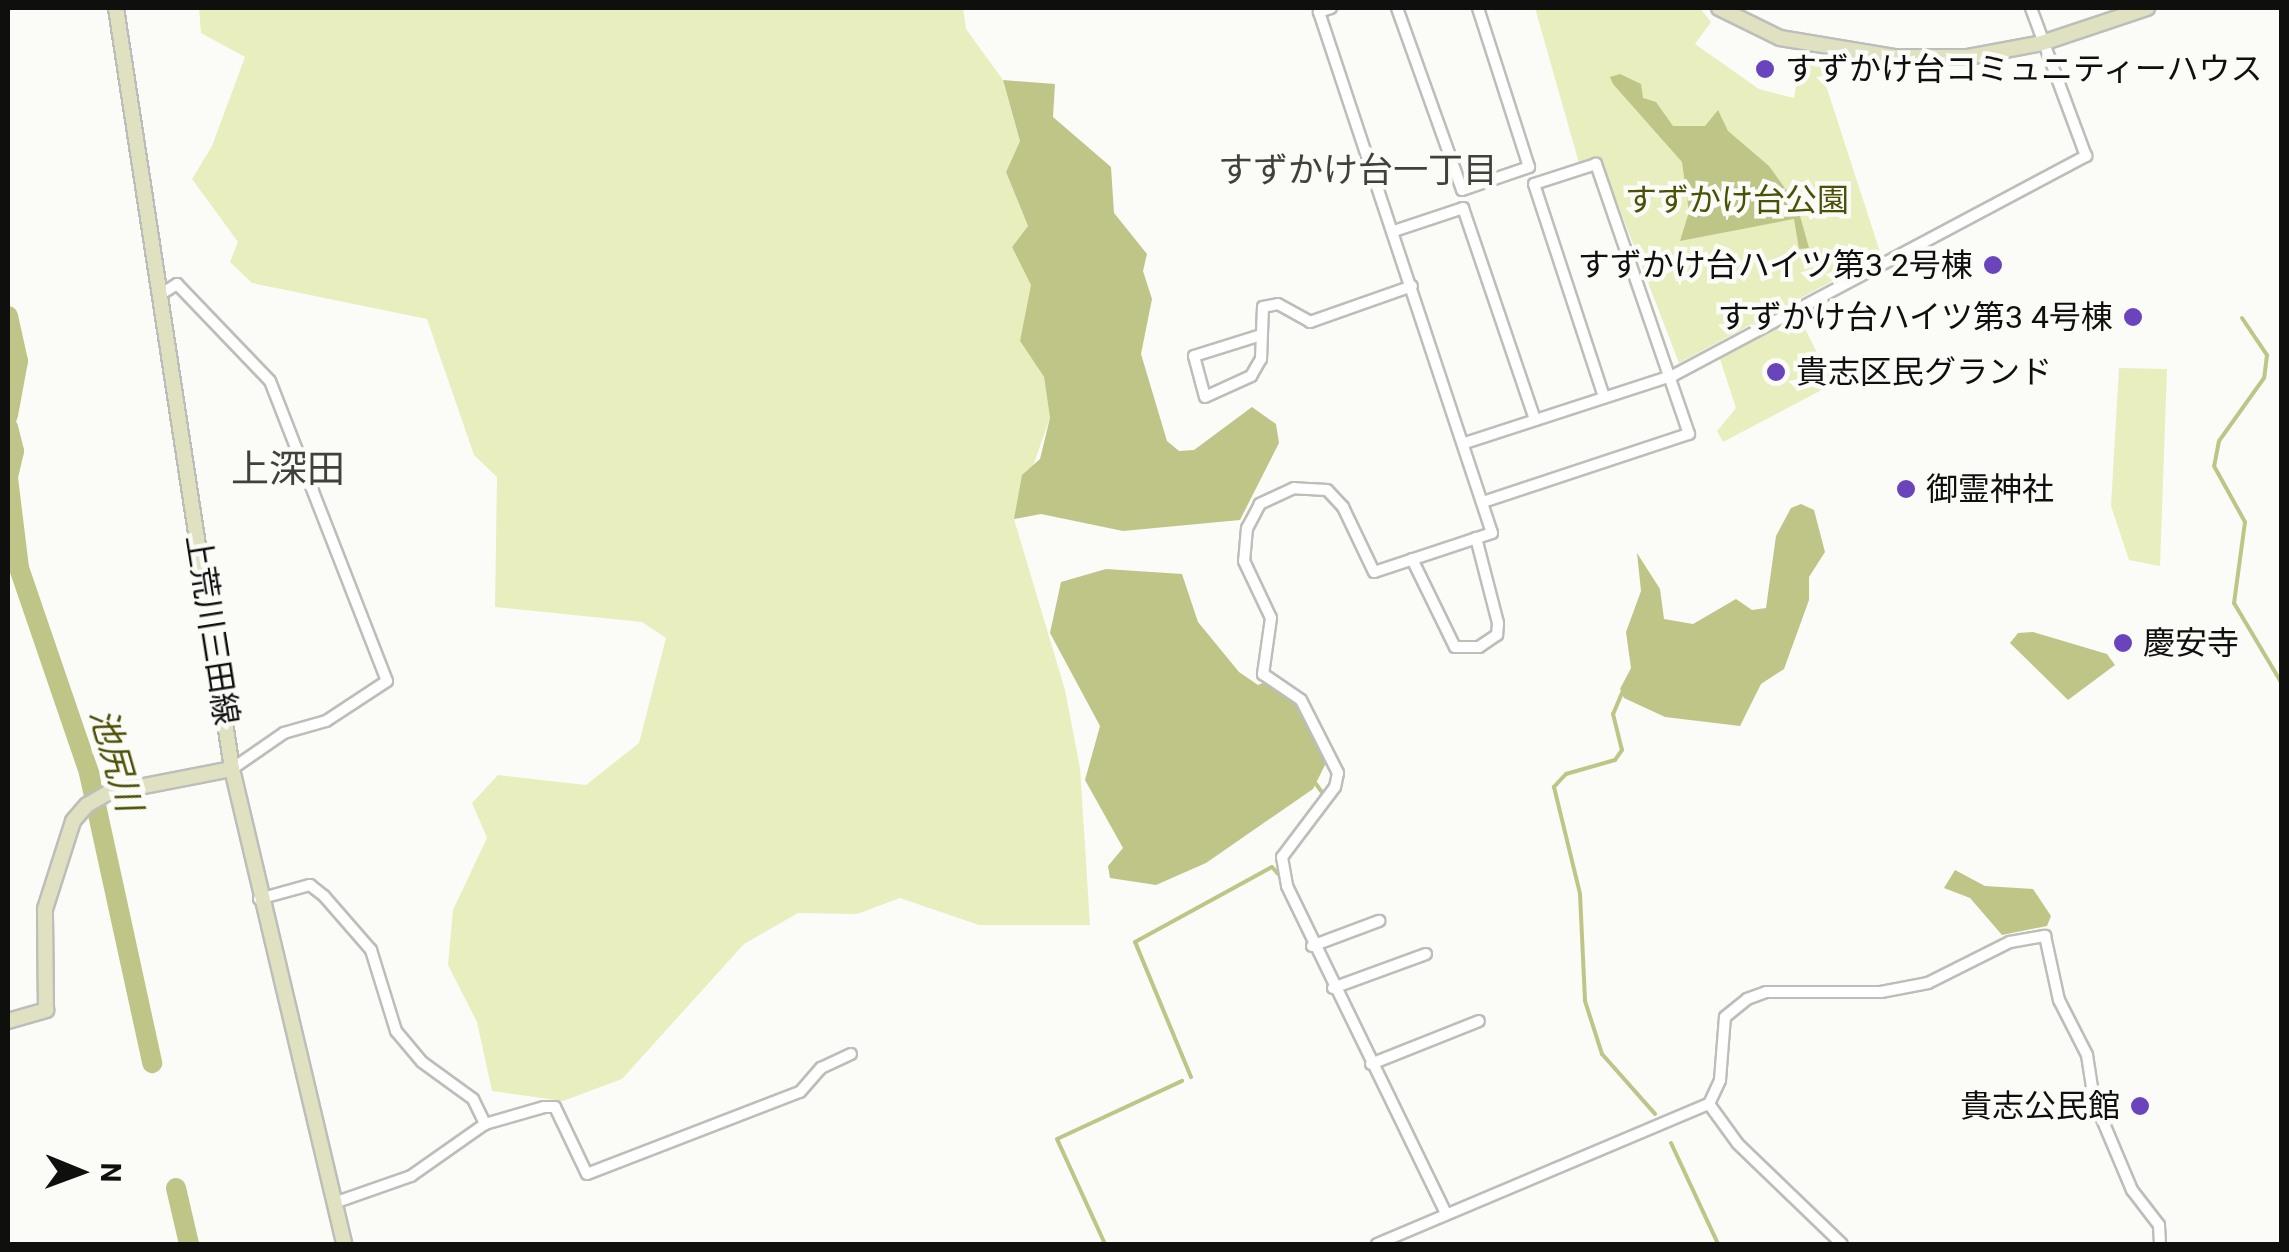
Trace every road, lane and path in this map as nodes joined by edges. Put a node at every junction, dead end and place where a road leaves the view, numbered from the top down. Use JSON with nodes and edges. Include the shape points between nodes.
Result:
{"nodes":[{"id":1,"x":116,"y":8,"type":"edge"},
{"id":2,"x":1330,"y":8,"type":"edge"},
{"id":3,"x":1397,"y":8,"type":"edge"},
{"id":4,"x":1478,"y":8,"type":"edge"},
{"id":5,"x":1719,"y":8,"type":"edge"},
{"id":6,"x":2031,"y":8,"type":"edge"},
{"id":7,"x":2147,"y":8,"type":"edge"},
{"id":8,"x":2042,"y":43,"type":"junction"},
{"id":9,"x":1394,"y":231,"type":"junction"},
{"id":10,"x":1412,"y":286,"type":"junction"},
{"id":11,"x":161,"y":294,"type":"junction"},
{"id":12,"x":1258,"y":336,"type":"junction"},
{"id":13,"x":1674,"y":375,"type":"junction"},
{"id":14,"x":1604,"y":398,"type":"junction"},
{"id":15,"x":1535,"y":420,"type":"junction"},
{"id":16,"x":1466,"y":442,"type":"junction"},
{"id":17,"x":1483,"y":502,"type":"junction"},
{"id":18,"x":1476,"y":538,"type":"junction"},
{"id":19,"x":1412,"y":559,"type":"junction"},
{"id":20,"x":232,"y":770,"type":"junction"},
{"id":21,"x":258,"y":899,"type":"junction"},
{"id":22,"x":1379,"y":920,"type":"dead end"},
{"id":23,"x":1312,"y":946,"type":"junction"},
{"id":24,"x":1426,"y":954,"type":"dead end"},
{"id":25,"x":1333,"y":988,"type":"junction"},
{"id":26,"x":1479,"y":1021,"type":"dead end"},
{"id":27,"x":8,"y":1022,"type":"edge"},
{"id":28,"x":851,"y":1054,"type":"dead end"},
{"id":29,"x":1371,"y":1064,"type":"junction"},
{"id":30,"x":1708,"y":1104,"type":"junction"},
{"id":31,"x":485,"y":1124,"type":"junction"},
{"id":32,"x":334,"y":1203,"type":"junction"},
{"id":33,"x":1446,"y":1213,"type":"junction"},
{"id":34,"x":344,"y":1244,"type":"edge"},
{"id":35,"x":1377,"y":1244,"type":"edge"},
{"id":36,"x":1842,"y":1244,"type":"edge"},
{"id":37,"x":2160,"y":1244,"type":"edge"}],
"edges":[{"from":1,"to":11,"type":"main road","name":"上荒川三田線"},
{"from":2,"to":9,"type":"street","via":[[1319,12]]},
{"from":3,"to":4,"type":"street","via":[[1462,190],[1529,167]]},
{"from":5,"to":8,"type":"main road","via":[[1780,38],[1894,56],[1968,57]]},
{"from":6,"to":8,"type":"street"},
{"from":7,"to":8,"type":"main road"},
{"from":8,"to":13,"type":"street","via":[[2086,156]]},
{"from":9,"to":10,"type":"street"},
{"from":9,"to":15,"type":"street","via":[[1463,208]]},
{"from":10,"to":12,"type":"street","via":[[1310,322],[1278,304],[1263,307]]},
{"from":10,"to":16,"type":"street"},
{"from":11,"to":20,"type":"main road","name":"上荒川三田線"},
{"from":11,"to":20,"type":"street","via":[[177,284],[270,381],[387,681],[326,721],[284,733]]},
{"from":12,"to":12,"type":"street","via":[[1194,356],[1205,397],[1251,376],[1261,359]]},
{"from":13,"to":14,"type":"street"},
{"from":13,"to":14,"type":"street","via":[[1596,164],[1534,184]]},
{"from":13,"to":17,"type":"street","via":[[1689,434]]},
{"from":14,"to":15,"type":"street"},
{"from":15,"to":16,"type":"street"},
{"from":16,"to":17,"type":"street"},
{"from":17,"to":18,"type":"street","via":[[1492,533]]},
{"from":18,"to":19,"type":"street"},
{"from":18,"to":19,"type":"street","via":[[1498,623],[1497,635],[1479,647],[1455,646]]},
{"from":19,"to":23,"type":"street","via":[[1374,572],[1343,506],[1327,490],[1281,491],[1260,504],[1247,528],[1244,561],[1271,618],[1263,674],[1301,700],[1338,774],[1282,856]]},
{"from":20,"to":21,"type":"main road","name":"上荒川三田線"},
{"from":20,"to":27,"type":"main road","via":[[108,793],[87,805],[73,822],[44,909],[46,1010]]},
{"from":21,"to":31,"type":"street","via":[[310,885],[324,896],[371,950],[396,1031],[422,1062],[473,1098]]},
{"from":21,"to":32,"type":"main road","name":"上荒川三田線"},
{"from":22,"to":23,"type":"street"},
{"from":23,"to":25,"type":"street"},
{"from":24,"to":25,"type":"street"},
{"from":25,"to":29,"type":"street"},
{"from":26,"to":29,"type":"street"},
{"from":28,"to":31,"type":"street","via":[[820,1068],[800,1092],[587,1174],[555,1106]]},
{"from":29,"to":33,"type":"street"},
{"from":30,"to":33,"type":"street"},
{"from":30,"to":36,"type":"street","via":[[1738,1144]]},
{"from":30,"to":37,"type":"street","via":[[1720,1080],[1725,1017],[1746,1000],[1766,992],[1881,992],[1928,983],[2010,942],[2044,936],[2059,1000],[2087,1055],[2094,1100],[2132,1190],[2159,1225]]},
{"from":31,"to":32,"type":"street","via":[[411,1176]]},
{"from":32,"to":34,"type":"main road","name":"上荒川三田線"},
{"from":33,"to":35,"type":"street"}]}
